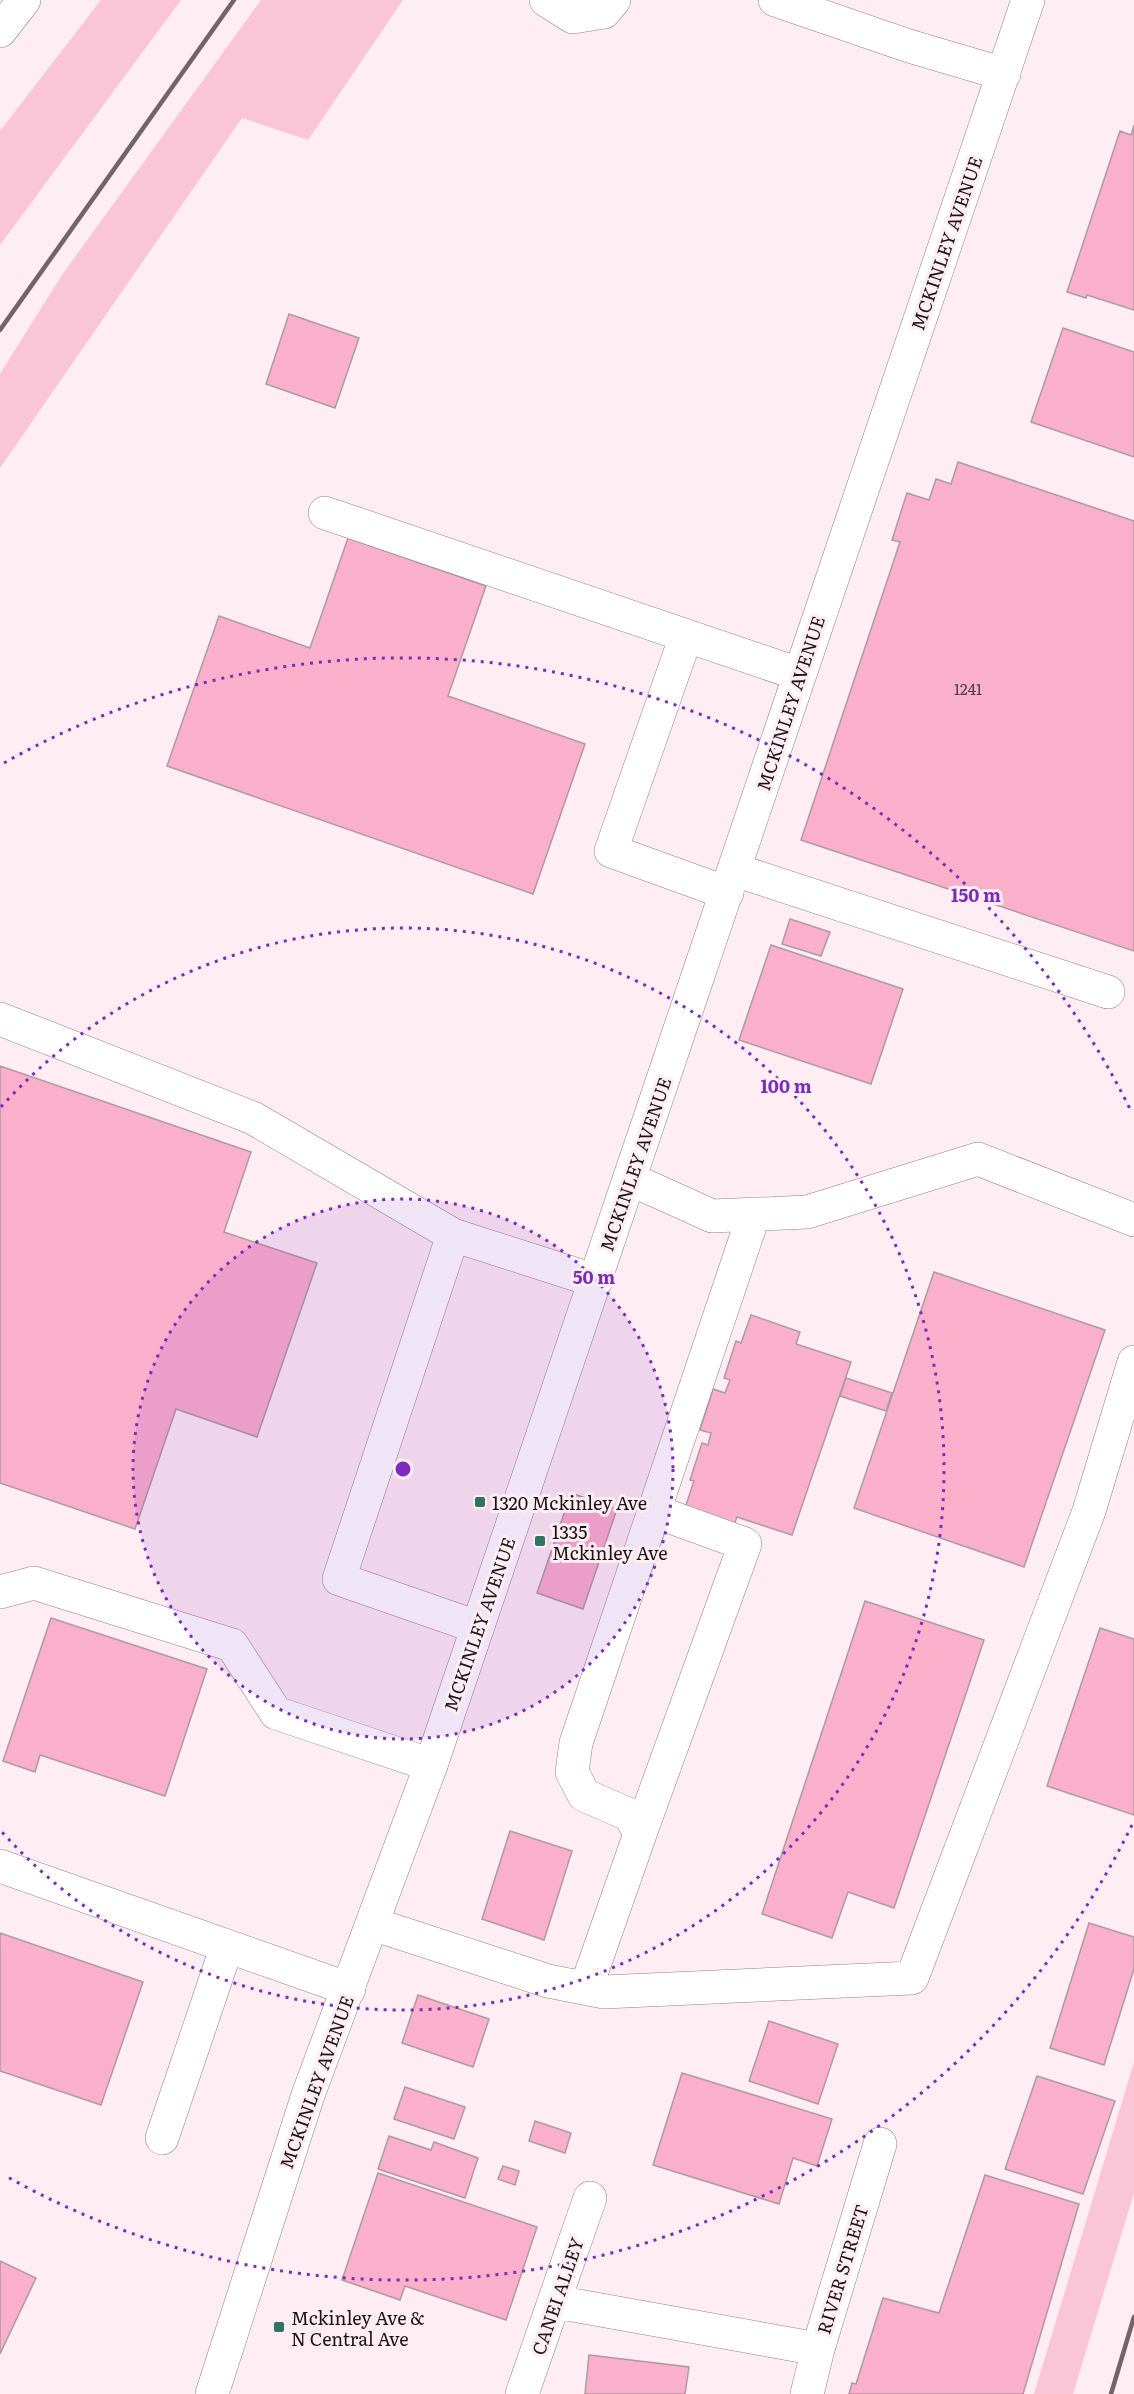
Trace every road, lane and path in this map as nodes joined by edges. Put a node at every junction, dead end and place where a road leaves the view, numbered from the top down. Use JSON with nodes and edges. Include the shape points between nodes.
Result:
{"nodes":[{"id":1,"x":24,"y":0,"type":"edge"},
{"id":2,"x":546,"y":0,"type":"edge"},
{"id":3,"x":614,"y":0,"type":"edge"},
{"id":4,"x":775,"y":0,"type":"edge"},
{"id":5,"x":1028,"y":0,"type":"edge"},
{"id":6,"x":0,"y":31,"type":"edge"},
{"id":7,"x":1004,"y":74,"type":"junction"},
{"id":8,"x":325,"y":513,"type":"dead end"},
{"id":9,"x":686,"y":636,"type":"junction"},
{"id":10,"x":799,"y":674,"type":"junction"},
{"id":11,"x":731,"y":881,"type":"junction"},
{"id":12,"x":1108,"y":992,"type":"dead end"},
{"id":13,"x":0,"y":1019,"type":"edge"},
{"id":14,"x":630,"y":1179,"type":"junction"},
{"id":15,"x":754,"y":1214,"type":"junction"},
{"id":16,"x":1134,"y":1220,"type":"edge"},
{"id":17,"x":453,"y":1235,"type":"junction"},
{"id":18,"x":596,"y":1281,"type":"junction"},
{"id":19,"x":1134,"y":1362,"type":"edge"},
{"id":20,"x":654,"y":1511,"type":"junction"},
{"id":21,"x":0,"y":1592,"type":"edge"},
{"id":22,"x":477,"y":1627,"type":"junction"},
{"id":23,"x":431,"y":1765,"type":"junction"},
{"id":24,"x":640,"y":1834,"type":"junction"},
{"id":25,"x":0,"y":1866,"type":"edge"},
{"id":26,"x":373,"y":1924,"type":"junction"},
{"id":27,"x":227,"y":1946,"type":"junction"},
{"id":28,"x":586,"y":1988,"type":"junction"},
{"id":29,"x":349,"y":1989,"type":"junction"},
{"id":30,"x":162,"y":2138,"type":"dead end"},
{"id":31,"x":880,"y":2144,"type":"dead end"},
{"id":32,"x":590,"y":2198,"type":"dead end"},
{"id":33,"x":556,"y":2302,"type":"junction"},
{"id":34,"x":818,"y":2349,"type":"junction"},
{"id":35,"x":212,"y":2394,"type":"edge"},
{"id":36,"x":522,"y":2394,"type":"edge"},
{"id":37,"x":807,"y":2394,"type":"edge"}],
"edges":[{"from":1,"to":6,"type":"main road"},
{"from":2,"to":3,"type":"main road","via":[[573,17],[604,12]]},
{"from":4,"to":7,"type":"main road"},
{"from":5,"to":7,"type":"main road","name":"MCKINLEY AVENUE"},
{"from":7,"to":10,"type":"main road","name":"MCKINLEY AVENUE"},
{"from":8,"to":9,"type":"main road"},
{"from":9,"to":10,"type":"main road"},
{"from":9,"to":11,"type":"main road","via":[[611,851]]},
{"from":10,"to":11,"type":"main road","name":"MCKINLEY AVENUE"},
{"from":11,"to":12,"type":"main road"},
{"from":11,"to":14,"type":"main road","name":"MCKINLEY AVENUE"},
{"from":13,"to":17,"type":"main road","via":[[253,1118]]},
{"from":14,"to":15,"type":"main road","via":[[712,1216]]},
{"from":14,"to":18,"type":"main road","name":"MCKINLEY AVENUE"},
{"from":15,"to":16,"type":"main road","via":[[807,1212],[978,1159]]},
{"from":15,"to":20,"type":"main road"},
{"from":17,"to":18,"type":"main road"},
{"from":17,"to":22,"type":"main road","via":[[339,1579]]},
{"from":18,"to":22,"type":"main road","name":"MCKINLEY AVENUE"},
{"from":19,"to":28,"type":"main road","via":[[1089,1511],[912,1978],[604,1992]]},
{"from":20,"to":24,"type":"main road","via":[[576,1743],[572,1772],[584,1795],[630,1815]]},
{"from":20,"to":24,"type":"main road","via":[[745,1544]]},
{"from":21,"to":23,"type":"main road","via":[[34,1583],[232,1645],[276,1713]]},
{"from":22,"to":23,"type":"main road","name":"MCKINLEY AVENUE"},
{"from":23,"to":26,"type":"main road","name":"MCKINLEY AVENUE"},
{"from":24,"to":28,"type":"main road"},
{"from":25,"to":27,"type":"main road"},
{"from":26,"to":28,"type":"main road","via":[[549,1981]]},
{"from":26,"to":29,"type":"main road","name":"MCKINLEY AVENUE"},
{"from":27,"to":29,"type":"main road"},
{"from":27,"to":30,"type":"main road"},
{"from":29,"to":35,"type":"main road","name":"MCKINLEY AVENUE","via":[[308,2095]]},
{"from":31,"to":34,"type":"main road","name":"RIVER STREET"},
{"from":32,"to":33,"type":"main road","name":"CANEI ALLEY"},
{"from":33,"to":34,"type":"main road"},
{"from":33,"to":36,"type":"main road","name":"CANEI ALLEY"},
{"from":34,"to":37,"type":"main road","name":"RIVER STREET"}]}
